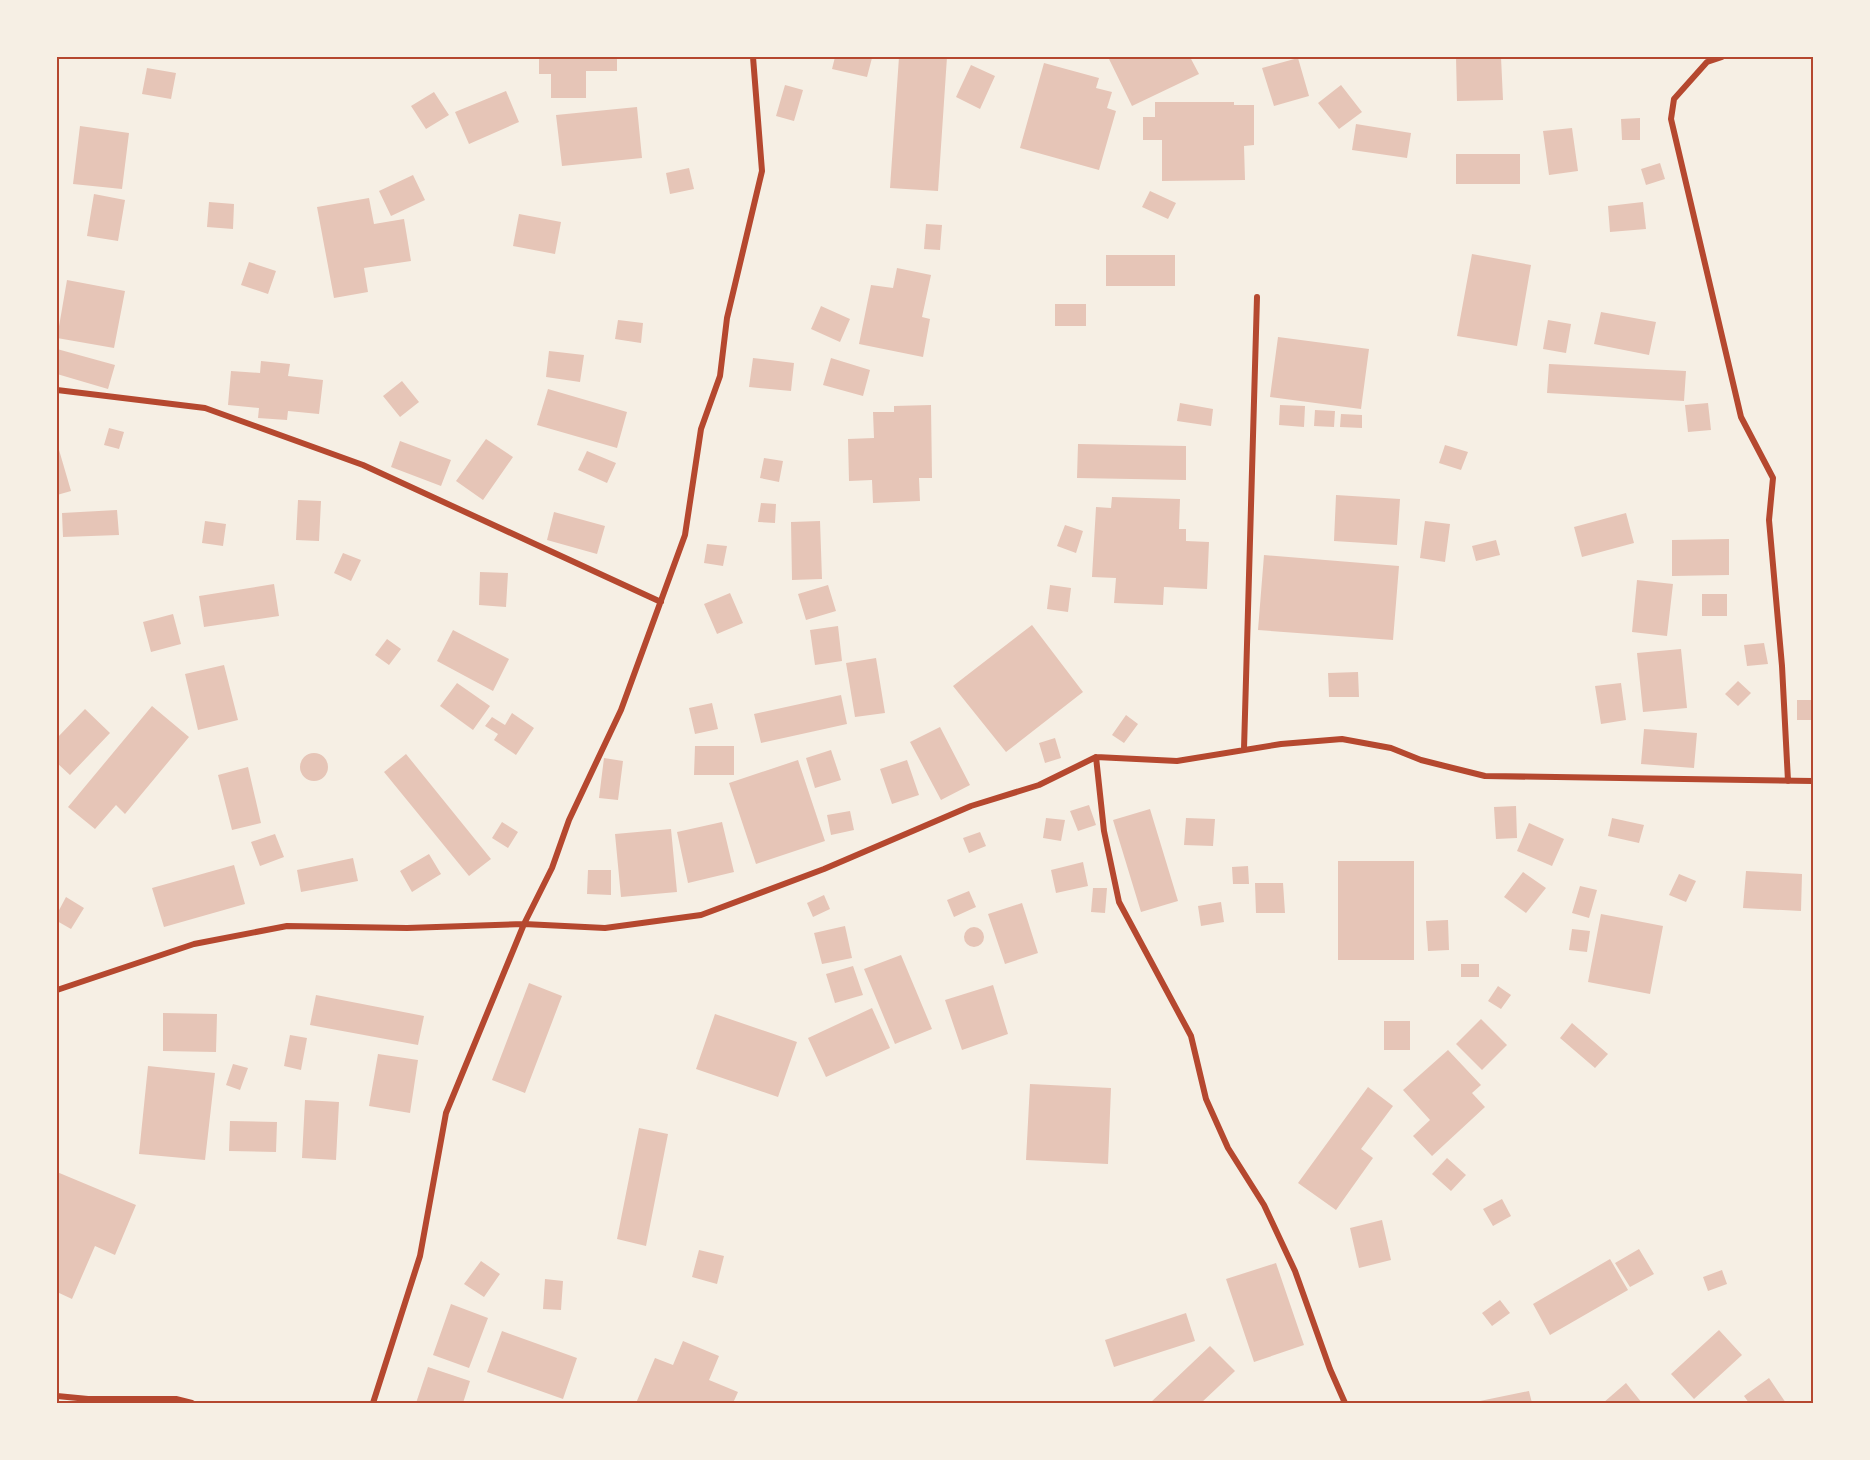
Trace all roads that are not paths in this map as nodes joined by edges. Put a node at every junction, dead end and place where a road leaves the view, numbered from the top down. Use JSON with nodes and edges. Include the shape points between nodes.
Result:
{"nodes":[{"id":1,"x":753,"y":57,"type":"edge"},
{"id":2,"x":1722,"y":57,"type":"edge"},
{"id":3,"x":1257,"y":297,"type":"dead end"},
{"id":4,"x":57,"y":390,"type":"edge"},
{"id":5,"x":661,"y":602,"type":"junction"},
{"id":6,"x":1245,"y":749,"type":"junction"},
{"id":7,"x":1096,"y":757,"type":"junction"},
{"id":8,"x":1788,"y":781,"type":"junction"},
{"id":9,"x":1813,"y":782,"type":"edge"},
{"id":10,"x":524,"y":924,"type":"junction"},
{"id":11,"x":57,"y":990,"type":"edge"},
{"id":12,"x":57,"y":1396,"type":"edge"},
{"id":13,"x":192,"y":1403,"type":"edge"},
{"id":14,"x":374,"y":1403,"type":"edge"},
{"id":15,"x":1345,"y":1403,"type":"edge"}],
"edges":[{"from":1,"to":5,"type":"street","via":[[762,171],[727,318],[720,376],[701,429],[685,535]]},
{"from":2,"to":8,"type":"street","via":[[1707,62],[1674,99],[1671,119],[1741,417],[1773,478],[1770,520]]},
{"from":3,"to":6,"type":"street"},
{"from":4,"to":5,"type":"street","via":[[205,408],[363,465]]},
{"from":5,"to":10,"type":"street","via":[[621,710]]},
{"from":6,"to":7,"type":"street","via":[[1177,761]]},
{"from":6,"to":8,"type":"street","via":[[1342,739],[1391,747],[1421,760],[1485,776]]},
{"from":7,"to":10,"type":"street","via":[[1039,785],[971,806],[824,869],[701,915],[605,928]]},
{"from":7,"to":15,"type":"street","via":[[1104,831],[1119,903],[1191,1036],[1206,1099],[1295,1271]]},
{"from":8,"to":9,"type":"street"},
{"from":10,"to":11,"type":"street","via":[[407,928],[287,926],[195,944]]},
{"from":10,"to":14,"type":"street","via":[[446,1113],[420,1256]]},
{"from":12,"to":13,"type":"street","via":[[176,1399]]}]}
